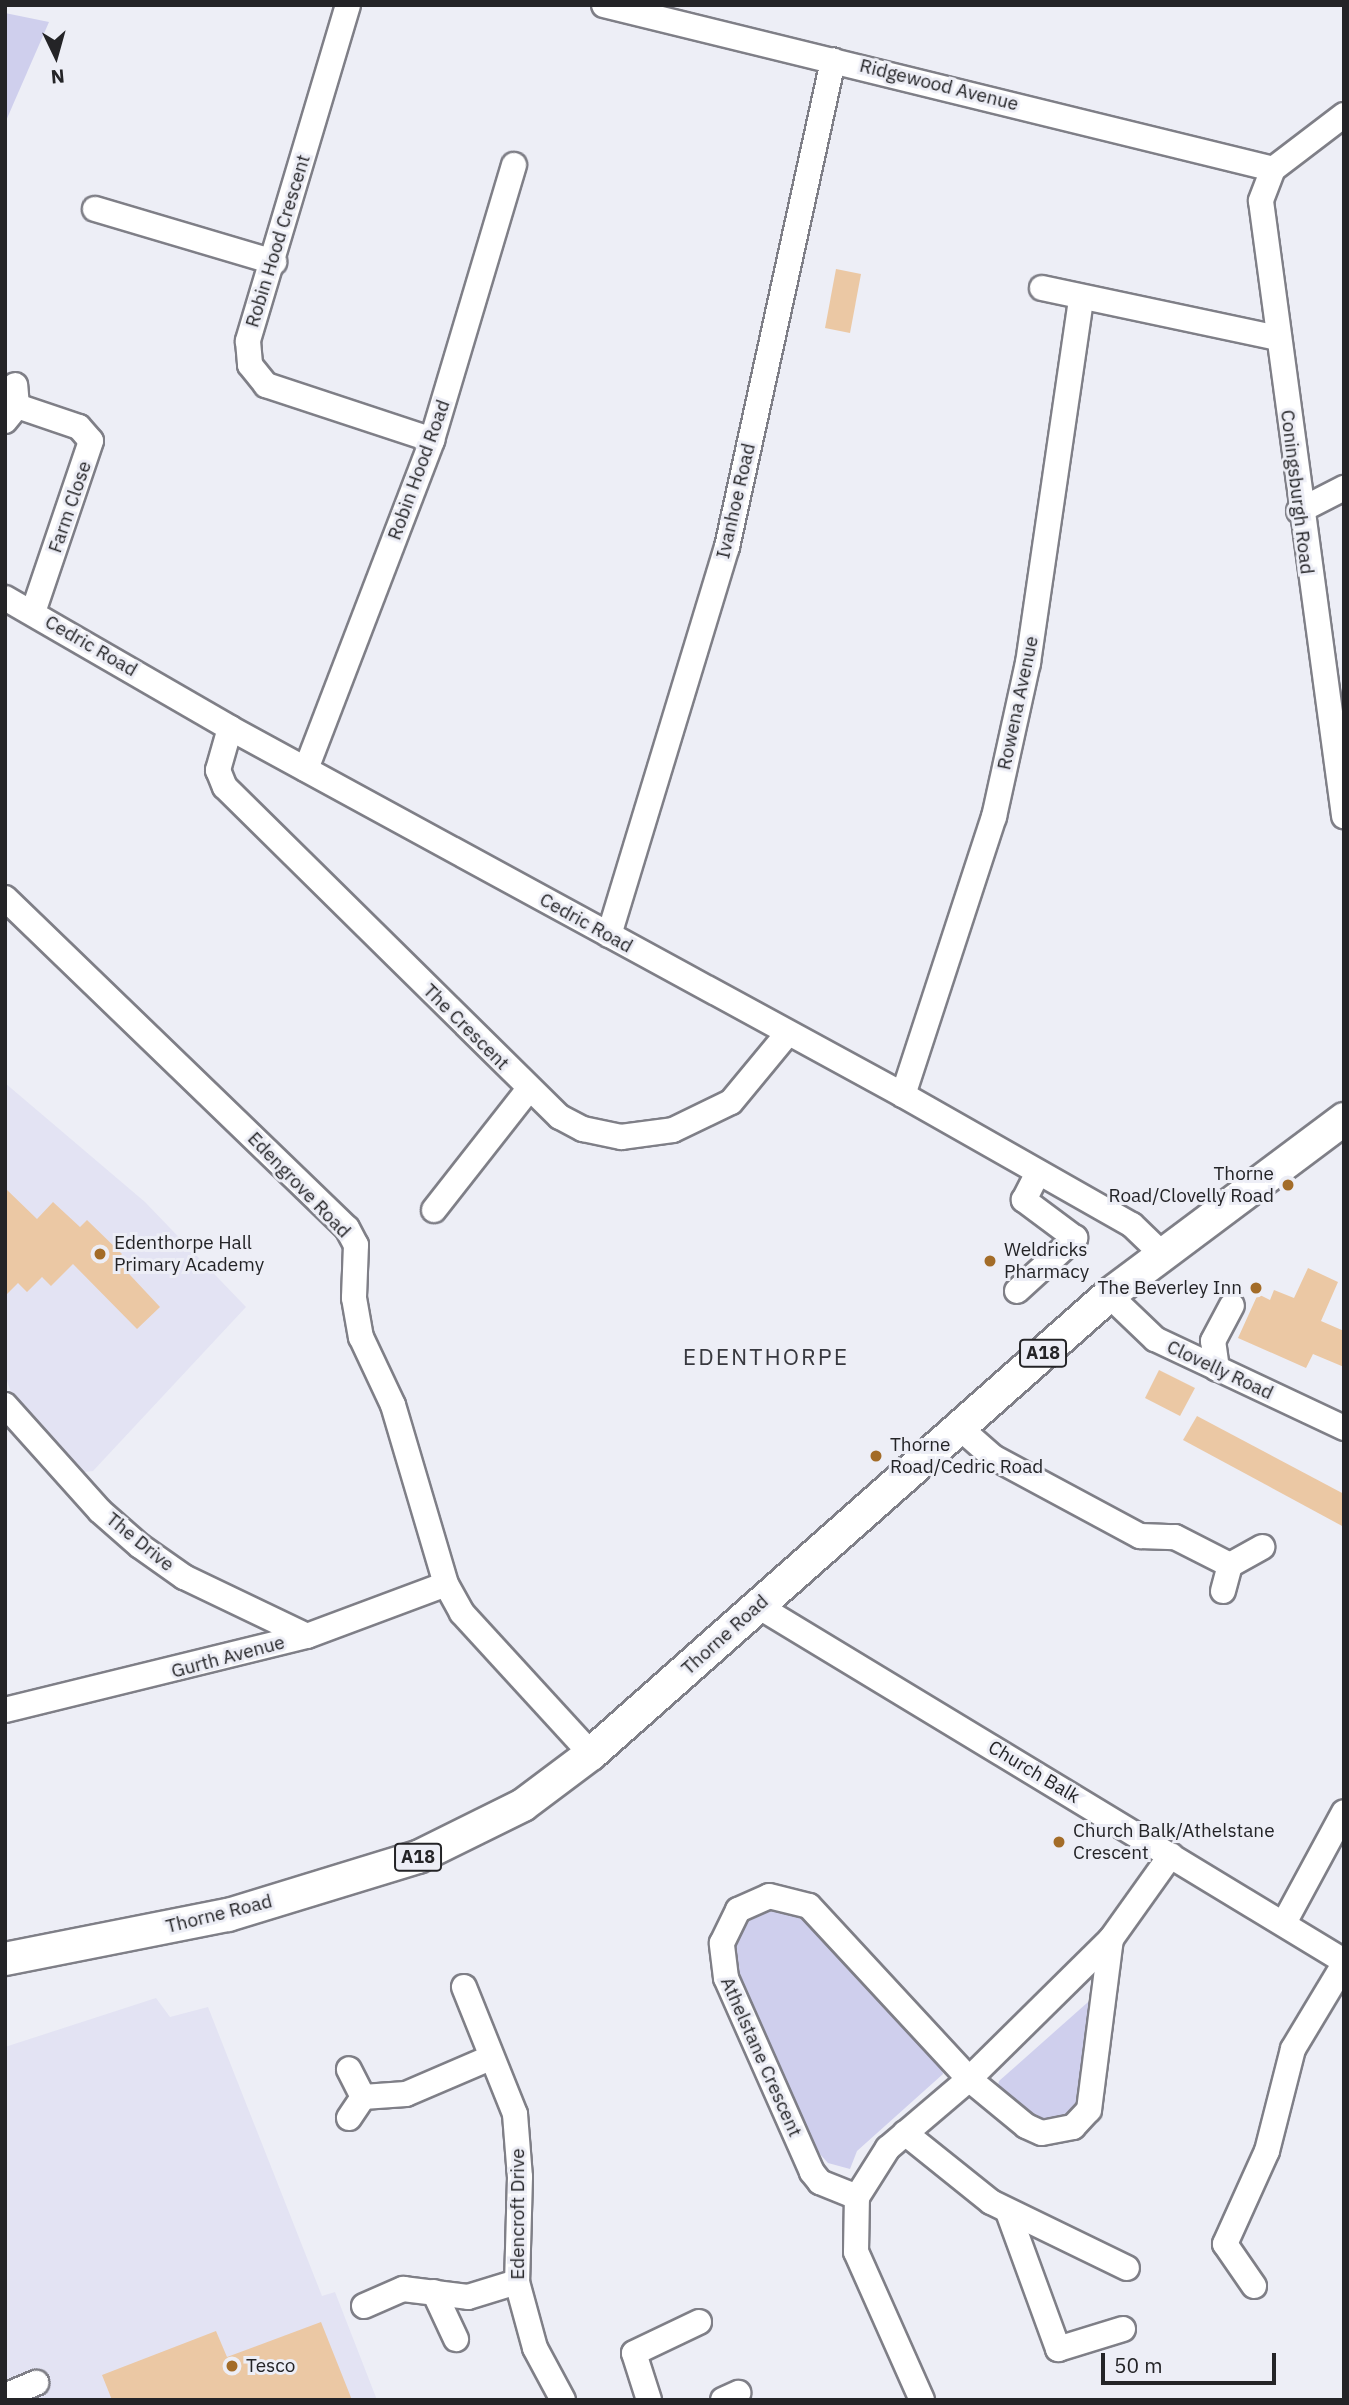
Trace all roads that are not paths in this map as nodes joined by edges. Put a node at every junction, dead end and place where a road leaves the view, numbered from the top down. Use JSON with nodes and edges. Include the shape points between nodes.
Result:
{"nodes":[{"id":1,"x":348,"y":5,"type":"edge"},
{"id":2,"x":604,"y":5,"type":"edge"},
{"id":3,"x":833,"y":60,"type":"junction"},
{"id":4,"x":1344,"y":115,"type":"edge"},
{"id":5,"x":514,"y":165,"type":"dead end"},
{"id":6,"x":1273,"y":169,"type":"junction"},
{"id":7,"x":95,"y":209,"type":"dead end"},
{"id":8,"x":274,"y":262,"type":"junction"},
{"id":9,"x":1042,"y":288,"type":"dead end"},
{"id":10,"x":1081,"y":299,"type":"junction"},
{"id":11,"x":1278,"y":338,"type":"junction"},
{"id":12,"x":12,"y":404,"type":"edge"},
{"id":13,"x":432,"y":440,"type":"junction"},
{"id":14,"x":1344,"y":488,"type":"edge"},
{"id":15,"x":1299,"y":511,"type":"junction"},
{"id":16,"x":5,"y":598,"type":"edge"},
{"id":17,"x":33,"y":612,"type":"junction"},
{"id":18,"x":230,"y":728,"type":"junction"},
{"id":19,"x":306,"y":769,"type":"junction"},
{"id":20,"x":1344,"y":816,"type":"edge"},
{"id":21,"x":5,"y":898,"type":"edge"},
{"id":22,"x":608,"y":935,"type":"junction"},
{"id":23,"x":788,"y":1033,"type":"junction"},
{"id":24,"x":529,"y":1089,"type":"junction"},
{"id":25,"x":903,"y":1095,"type":"junction"},
{"id":26,"x":1344,"y":1119,"type":"edge"},
{"id":27,"x":1038,"y":1172,"type":"junction"},
{"id":28,"x":434,"y":1210,"type":"dead end"},
{"id":29,"x":1162,"y":1254,"type":"junction"},
{"id":30,"x":1017,"y":1292,"type":"dead end"},
{"id":31,"x":1109,"y":1295,"type":"junction"},
{"id":32,"x":1232,"y":1306,"type":"dead end"},
{"id":33,"x":1217,"y":1369,"type":"junction"},
{"id":34,"x":5,"y":1405,"type":"edge"},
{"id":35,"x":960,"y":1428,"type":"junction"},
{"id":36,"x":1344,"y":1428,"type":"edge"},
{"id":37,"x":1262,"y":1546,"type":"dead end"},
{"id":38,"x":1230,"y":1564,"type":"junction"},
{"id":39,"x":446,"y":1584,"type":"junction"},
{"id":40,"x":1223,"y":1591,"type":"dead end"},
{"id":41,"x":243,"y":1606,"type":"junction"},
{"id":42,"x":758,"y":1606,"type":"junction"},
{"id":43,"x":307,"y":1636,"type":"junction"},
{"id":44,"x":244,"y":1653,"type":"junction"},
{"id":45,"x":5,"y":1710,"type":"edge"},
{"id":46,"x":591,"y":1754,"type":"junction"},
{"id":47,"x":1344,"y":1812,"type":"edge"},
{"id":48,"x":1171,"y":1855,"type":"junction"},
{"id":49,"x":1284,"y":1923,"type":"junction"},
{"id":50,"x":1111,"y":1939,"type":"junction"},
{"id":51,"x":5,"y":1959,"type":"edge"},
{"id":52,"x":1344,"y":1962,"type":"edge"},
{"id":53,"x":464,"y":1987,"type":"dead end"},
{"id":54,"x":490,"y":2058,"type":"junction"},
{"id":55,"x":349,"y":2069,"type":"dead end"},
{"id":56,"x":969,"y":2080,"type":"junction"},
{"id":57,"x":363,"y":2097,"type":"junction"},
{"id":58,"x":349,"y":2118,"type":"dead end"},
{"id":59,"x":905,"y":2133,"type":"junction"},
{"id":60,"x":857,"y":2197,"type":"junction"},
{"id":61,"x":1008,"y":2212,"type":"junction"},
{"id":62,"x":1127,"y":2269,"type":"dead end"},
{"id":63,"x":517,"y":2282,"type":"junction"},
{"id":64,"x":1254,"y":2286,"type":"dead end"},
{"id":65,"x":434,"y":2291,"type":"junction"},
{"id":66,"x":364,"y":2306,"type":"dead end"},
{"id":67,"x":699,"y":2322,"type":"dead end"},
{"id":68,"x":1123,"y":2329,"type":"dead end"},
{"id":69,"x":456,"y":2339,"type":"dead end"},
{"id":70,"x":36,"y":2383,"type":"dead end"},
{"id":71,"x":5,"y":2396,"type":"edge"},
{"id":72,"x":563,"y":2400,"type":"edge"},
{"id":73,"x":649,"y":2400,"type":"edge"},
{"id":74,"x":922,"y":2400,"type":"edge"}],
"edges":[{"from":1,"to":8,"type":"street","name":"Robin Hood Crescent"},
{"from":2,"to":3,"type":"street","name":"Ridgewood Avenue"},
{"from":3,"to":6,"type":"street","name":"Ridgewood Avenue"},
{"from":3,"to":22,"type":"street","name":"Ivanhoe Road","via":[[727,547]]},
{"from":4,"to":6,"type":"street"},
{"from":5,"to":13,"type":"street","name":"Robin Hood Road"},
{"from":6,"to":11,"type":"street","name":"Coningsburgh Road","via":[[1261,201]]},
{"from":7,"to":8,"type":"street"},
{"from":8,"to":13,"type":"street","name":"Robin Hood Crescent","via":[[248,341],[250,365],[266,385]]},
{"from":9,"to":10,"type":"street"},
{"from":10,"to":11,"type":"street"},
{"from":10,"to":25,"type":"street","name":"Rowena Avenue","via":[[1042,589],[1002,778]]},
{"from":11,"to":15,"type":"street","name":"Coningsburgh Road"},
{"from":12,"to":17,"type":"street","name":"Farm Close","via":[[79,427],[91,441]]},
{"from":13,"to":19,"type":"street","name":"Robin Hood Road"},
{"from":14,"to":15,"type":"street"},
{"from":15,"to":20,"type":"street","name":"Coningsburgh Road"},
{"from":16,"to":17,"type":"street","name":"Cedric Road"},
{"from":17,"to":18,"type":"street","name":"Cedric Road"},
{"from":18,"to":19,"type":"street","name":"Cedric Road"},
{"from":18,"to":24,"type":"street","name":"The Crescent","via":[[218,770],[225,787]]},
{"from":19,"to":22,"type":"street","name":"Cedric Road"},
{"from":21,"to":39,"type":"street","name":"Edengrove Road","via":[[347,1228],[356,1245],[354,1298],[361,1338],[394,1405]]},
{"from":22,"to":23,"type":"street","name":"Cedric Road"},
{"from":23,"to":24,"type":"street","name":"The Crescent","via":[[731,1102],[650,1136],[583,1129]]},
{"from":23,"to":25,"type":"street","name":"Cedric Road"},
{"from":24,"to":28,"type":"street"},
{"from":25,"to":27,"type":"street","name":"Cedric Road"},
{"from":26,"to":29,"type":"main road","name":"Thorne Road","number":"A18"},
{"from":27,"to":29,"type":"street","name":"Cedric Road","via":[[1132,1226]]},
{"from":27,"to":30,"type":"street","via":[[1024,1200],[1075,1238]]},
{"from":29,"to":31,"type":"main road","name":"Thorne Road","number":"A18"},
{"from":31,"to":33,"type":"street","name":"Clovelly Road","via":[[1155,1339]]},
{"from":31,"to":35,"type":"main road","name":"Thorne Road","number":"A18"},
{"from":32,"to":33,"type":"street","via":[[1213,1341]]},
{"from":33,"to":36,"type":"street","name":"Clovelly Road"},
{"from":34,"to":41,"type":"street","name":"The Drive","via":[[100,1511],[140,1546],[184,1577]]},
{"from":35,"to":38,"type":"street","via":[[993,1457],[1140,1536],[1175,1537]]},
{"from":35,"to":42,"type":"main road","name":"Thorne Road","number":"A18"},
{"from":37,"to":38,"type":"street"},
{"from":38,"to":40,"type":"street"},
{"from":39,"to":43,"type":"street","name":"Gurth Avenue"},
{"from":39,"to":46,"type":"street","name":"Edengrove Road","via":[[462,1613]]},
{"from":41,"to":43,"type":"street","name":"The Drive"},
{"from":41,"to":44,"type":"street"},
{"from":42,"to":46,"type":"main road","name":"Thorne Road","number":"A18"},
{"from":42,"to":48,"type":"street","name":"Church Balk"},
{"from":43,"to":44,"type":"street","name":"Gurth Avenue"},
{"from":44,"to":45,"type":"street","name":"Gurth Avenue"},
{"from":46,"to":51,"type":"main road","name":"Thorne Road","number":"A18","via":[[523,1805],[418,1857],[228,1916]]},
{"from":47,"to":49,"type":"street"},
{"from":48,"to":49,"type":"street","name":"Church Balk"},
{"from":48,"to":50,"type":"street","name":"Athelstane Crescent"},
{"from":49,"to":52,"type":"street","name":"Church Balk"},
{"from":50,"to":56,"type":"street","name":"Athelstane Crescent"},
{"from":50,"to":56,"type":"street","name":"Athelstane Crescent","via":[[1093,2095],[1082,2119],[1063,2132],[1042,2133],[1026,2126]]},
{"from":52,"to":64,"type":"street","via":[[1293,2049],[1267,2151],[1225,2244]]},
{"from":53,"to":54,"type":"street","name":"Edencroft Drive"},
{"from":54,"to":57,"type":"street","via":[[406,2094]]},
{"from":54,"to":63,"type":"street","name":"Edencroft Drive","via":[[515,2114],[520,2146]]},
{"from":55,"to":57,"type":"street"},
{"from":56,"to":59,"type":"street","name":"Athelstane Crescent"},
{"from":56,"to":60,"type":"street","name":"Athelstane Crescent","via":[[808,1906],[769,1896],[738,1910],[722,1942],[726,1978],[812,2172],[834,2189]]},
{"from":57,"to":58,"type":"street"},
{"from":59,"to":60,"type":"street","name":"Athelstane Crescent","via":[[872,2167]]},
{"from":59,"to":61,"type":"street"},
{"from":60,"to":74,"type":"street","name":"Athelstane Crescent","via":[[856,2252]]},
{"from":61,"to":62,"type":"street"},
{"from":61,"to":68,"type":"street","via":[[1058,2349]]},
{"from":63,"to":65,"type":"street","via":[[468,2297]]},
{"from":63,"to":72,"type":"street","name":"Edencroft Drive","via":[[535,2348]]},
{"from":65,"to":66,"type":"street","via":[[403,2289]]},
{"from":65,"to":69,"type":"street"},
{"from":67,"to":73,"type":"street","via":[[634,2353]]},
{"from":70,"to":71,"type":"street"}]}
